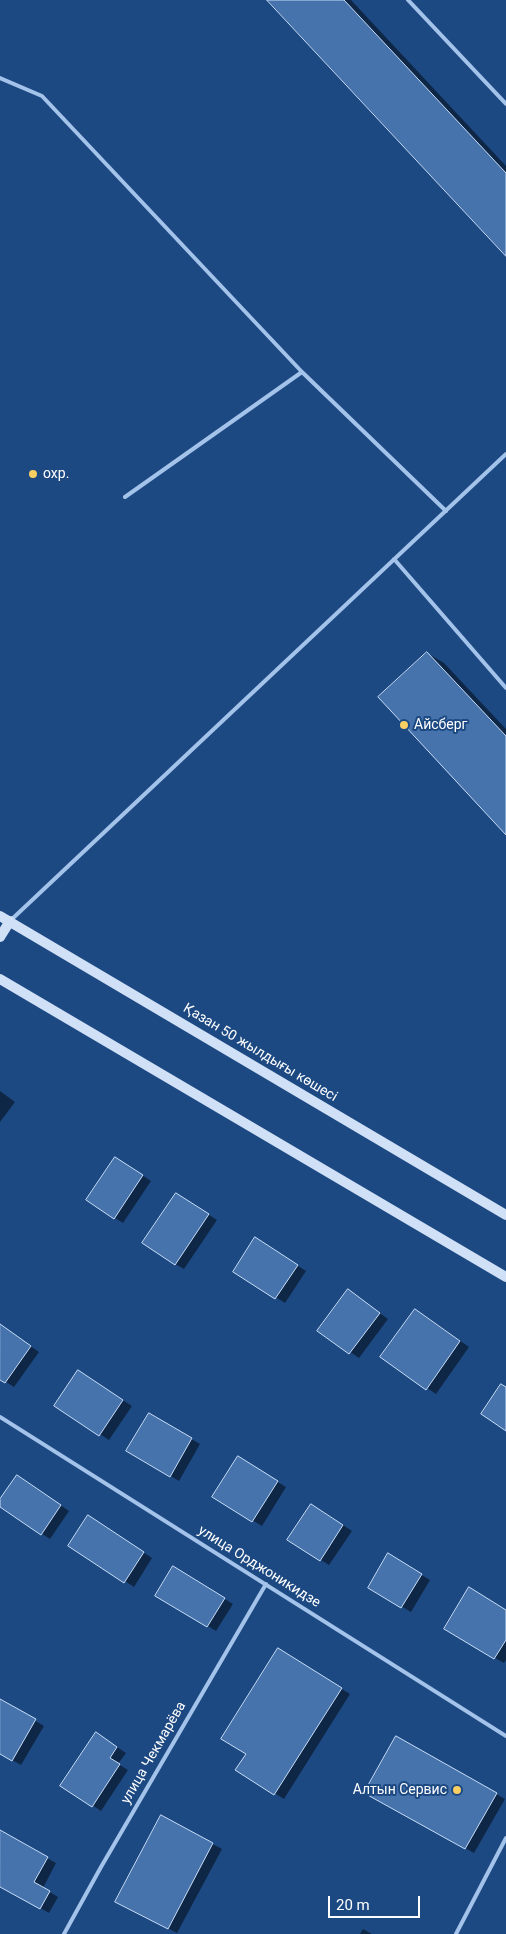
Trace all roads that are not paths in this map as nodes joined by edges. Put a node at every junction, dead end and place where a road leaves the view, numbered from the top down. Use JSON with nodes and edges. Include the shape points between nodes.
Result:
{"nodes":[{"id":1,"x":408,"y":0,"type":"edge"},
{"id":2,"x":0,"y":78,"type":"edge"},
{"id":3,"x":506,"y":104,"type":"edge"},
{"id":4,"x":302,"y":372,"type":"junction"},
{"id":5,"x":506,"y":454,"type":"edge"},
{"id":6,"x":125,"y":497,"type":"dead end"},
{"id":7,"x":446,"y":510,"type":"junction"},
{"id":8,"x":394,"y":560,"type":"junction"},
{"id":9,"x":506,"y":688,"type":"edge"},
{"id":10,"x":0,"y":916,"type":"edge"},
{"id":11,"x":10,"y":921,"type":"junction"},
{"id":12,"x":0,"y":937,"type":"edge"},
{"id":13,"x":0,"y":980,"type":"edge"},
{"id":14,"x":506,"y":1215,"type":"edge"},
{"id":15,"x":506,"y":1277,"type":"edge"},
{"id":16,"x":0,"y":1418,"type":"edge"},
{"id":17,"x":266,"y":1584,"type":"junction"},
{"id":18,"x":506,"y":1736,"type":"edge"},
{"id":19,"x":506,"y":1838,"type":"edge"},
{"id":20,"x":64,"y":1934,"type":"edge"},
{"id":21,"x":456,"y":1934,"type":"edge"}],
"edges":[{"from":1,"to":3,"type":"lane"},
{"from":2,"to":4,"type":"lane","via":[[42,96]]},
{"from":4,"to":6,"type":"lane"},
{"from":4,"to":7,"type":"lane"},
{"from":5,"to":7,"type":"lane"},
{"from":7,"to":8,"type":"lane"},
{"from":8,"to":9,"type":"lane"},
{"from":8,"to":11,"type":"lane"},
{"from":10,"to":11,"type":"street","name":"Қазан 50 жылдығы көшесі"},
{"from":11,"to":12,"type":"street"},
{"from":11,"to":14,"type":"street","name":"Қазан 50 жылдығы көшесі"},
{"from":13,"to":15,"type":"street"},
{"from":16,"to":17,"type":"lane","name":"улица Орджоникидзе"},
{"from":17,"to":18,"type":"lane","name":"улица Орджоникидзе"},
{"from":17,"to":20,"type":"lane","name":"улица Чекмарёва"},
{"from":19,"to":21,"type":"lane"}]}
